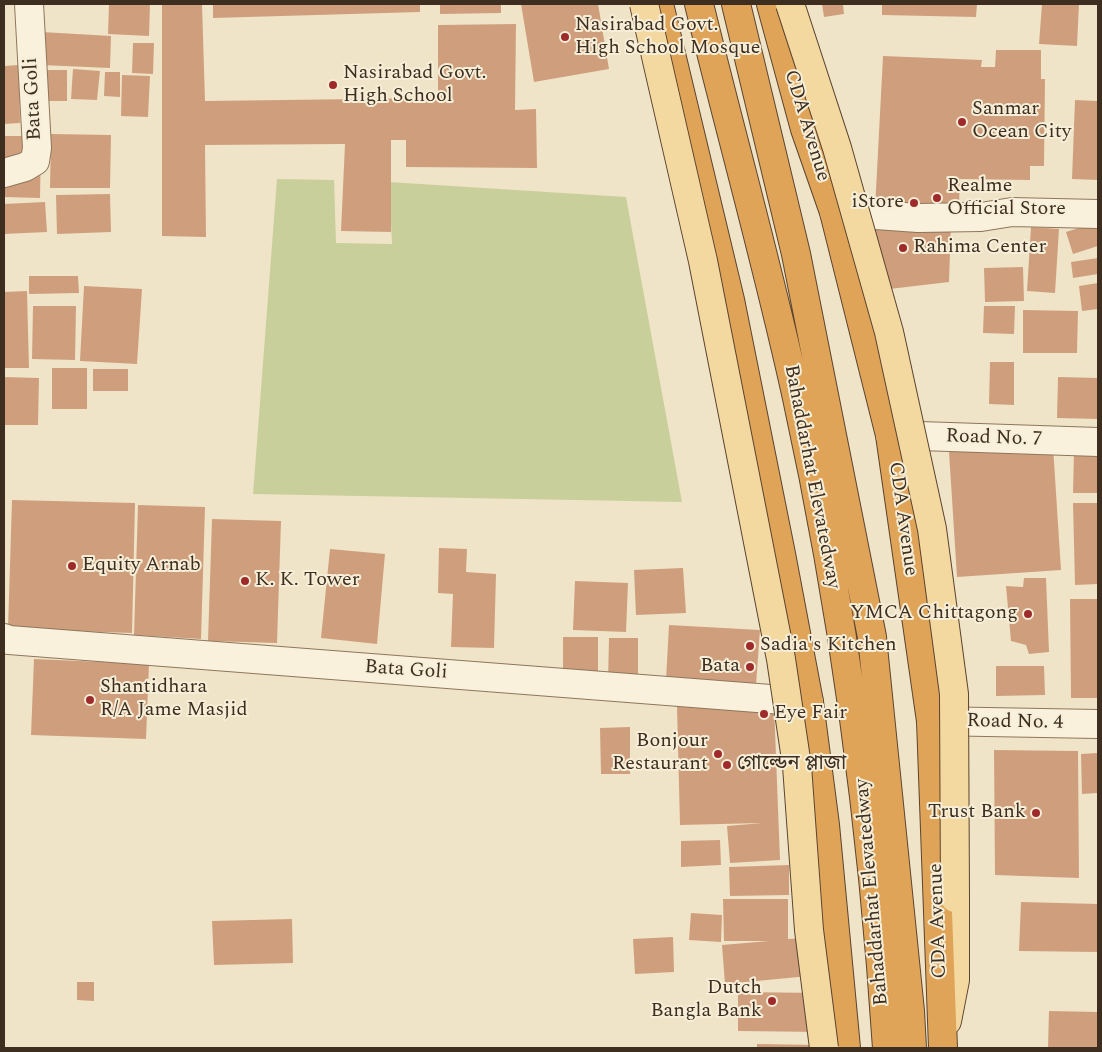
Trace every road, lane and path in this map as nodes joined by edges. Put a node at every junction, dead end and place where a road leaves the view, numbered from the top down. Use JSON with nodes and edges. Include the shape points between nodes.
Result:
{"nodes":[{"id":1,"x":30,"y":4,"type":"edge"},
{"id":2,"x":644,"y":4,"type":"edge"},
{"id":3,"x":659,"y":4,"type":"edge"},
{"id":4,"x":698,"y":4,"type":"edge"},
{"id":5,"x":736,"y":4,"type":"edge"},
{"id":6,"x":771,"y":4,"type":"edge"},
{"id":7,"x":790,"y":4,"type":"edge"},
{"id":8,"x":4,"y":173,"type":"edge"},
{"id":9,"x":834,"y":212,"type":"junction"},
{"id":10,"x":1098,"y":214,"type":"edge"},
{"id":11,"x":890,"y":435,"type":"junction"},
{"id":12,"x":1098,"y":442,"type":"edge"},
{"id":13,"x":4,"y":638,"type":"edge"},
{"id":14,"x":809,"y":702,"type":"junction"},
{"id":15,"x":931,"y":722,"type":"junction"},
{"id":16,"x":1098,"y":724,"type":"edge"},
{"id":17,"x":943,"y":1046,"type":"edge"},
{"id":18,"x":824,"y":1048,"type":"edge"},
{"id":19,"x":846,"y":1048,"type":"edge"},
{"id":20,"x":887,"y":1048,"type":"edge"},
{"id":21,"x":912,"y":1048,"type":"edge"}],
"edges":[{"from":1,"to":8,"type":"street","name":"Bata Goli","via":[[37,148],[34,161]]},
{"from":2,"to":18,"type":"main road","bridge":true,"via":[[703,261],[781,659],[797,766],[810,930]]},
{"from":3,"to":14,"type":"highway","via":[[730,300]]},
{"from":4,"to":20,"type":"highway","name":"Bahaddarhat Elevatedway","via":[[797,398],[840,619],[862,775]]},
{"from":5,"to":21,"type":"highway","name":"Bahaddarhat Elevatedway","via":[[796,254],[872,637]]},
{"from":6,"to":9,"type":"highway","name":"CDA Avenue","via":[[805,129]]},
{"from":7,"to":17,"type":"main road","bridge":true,"via":[[837,148],[889,332],[932,529],[954,694],[955,980]]},
{"from":9,"to":10,"type":"street","via":[[918,218],[1012,212]]},
{"from":9,"to":11,"type":"highway","name":"CDA Avenue"},
{"from":11,"to":12,"type":"street","name":"Road No. 7"},
{"from":11,"to":15,"type":"highway","name":"CDA Avenue"},
{"from":13,"to":14,"type":"street","name":"Bata Goli"},
{"from":14,"to":19,"type":"highway","via":[[825,825]]},
{"from":15,"to":16,"type":"street","name":"Road No. 4"},
{"from":15,"to":17,"type":"highway","name":"CDA Avenue"}]}
